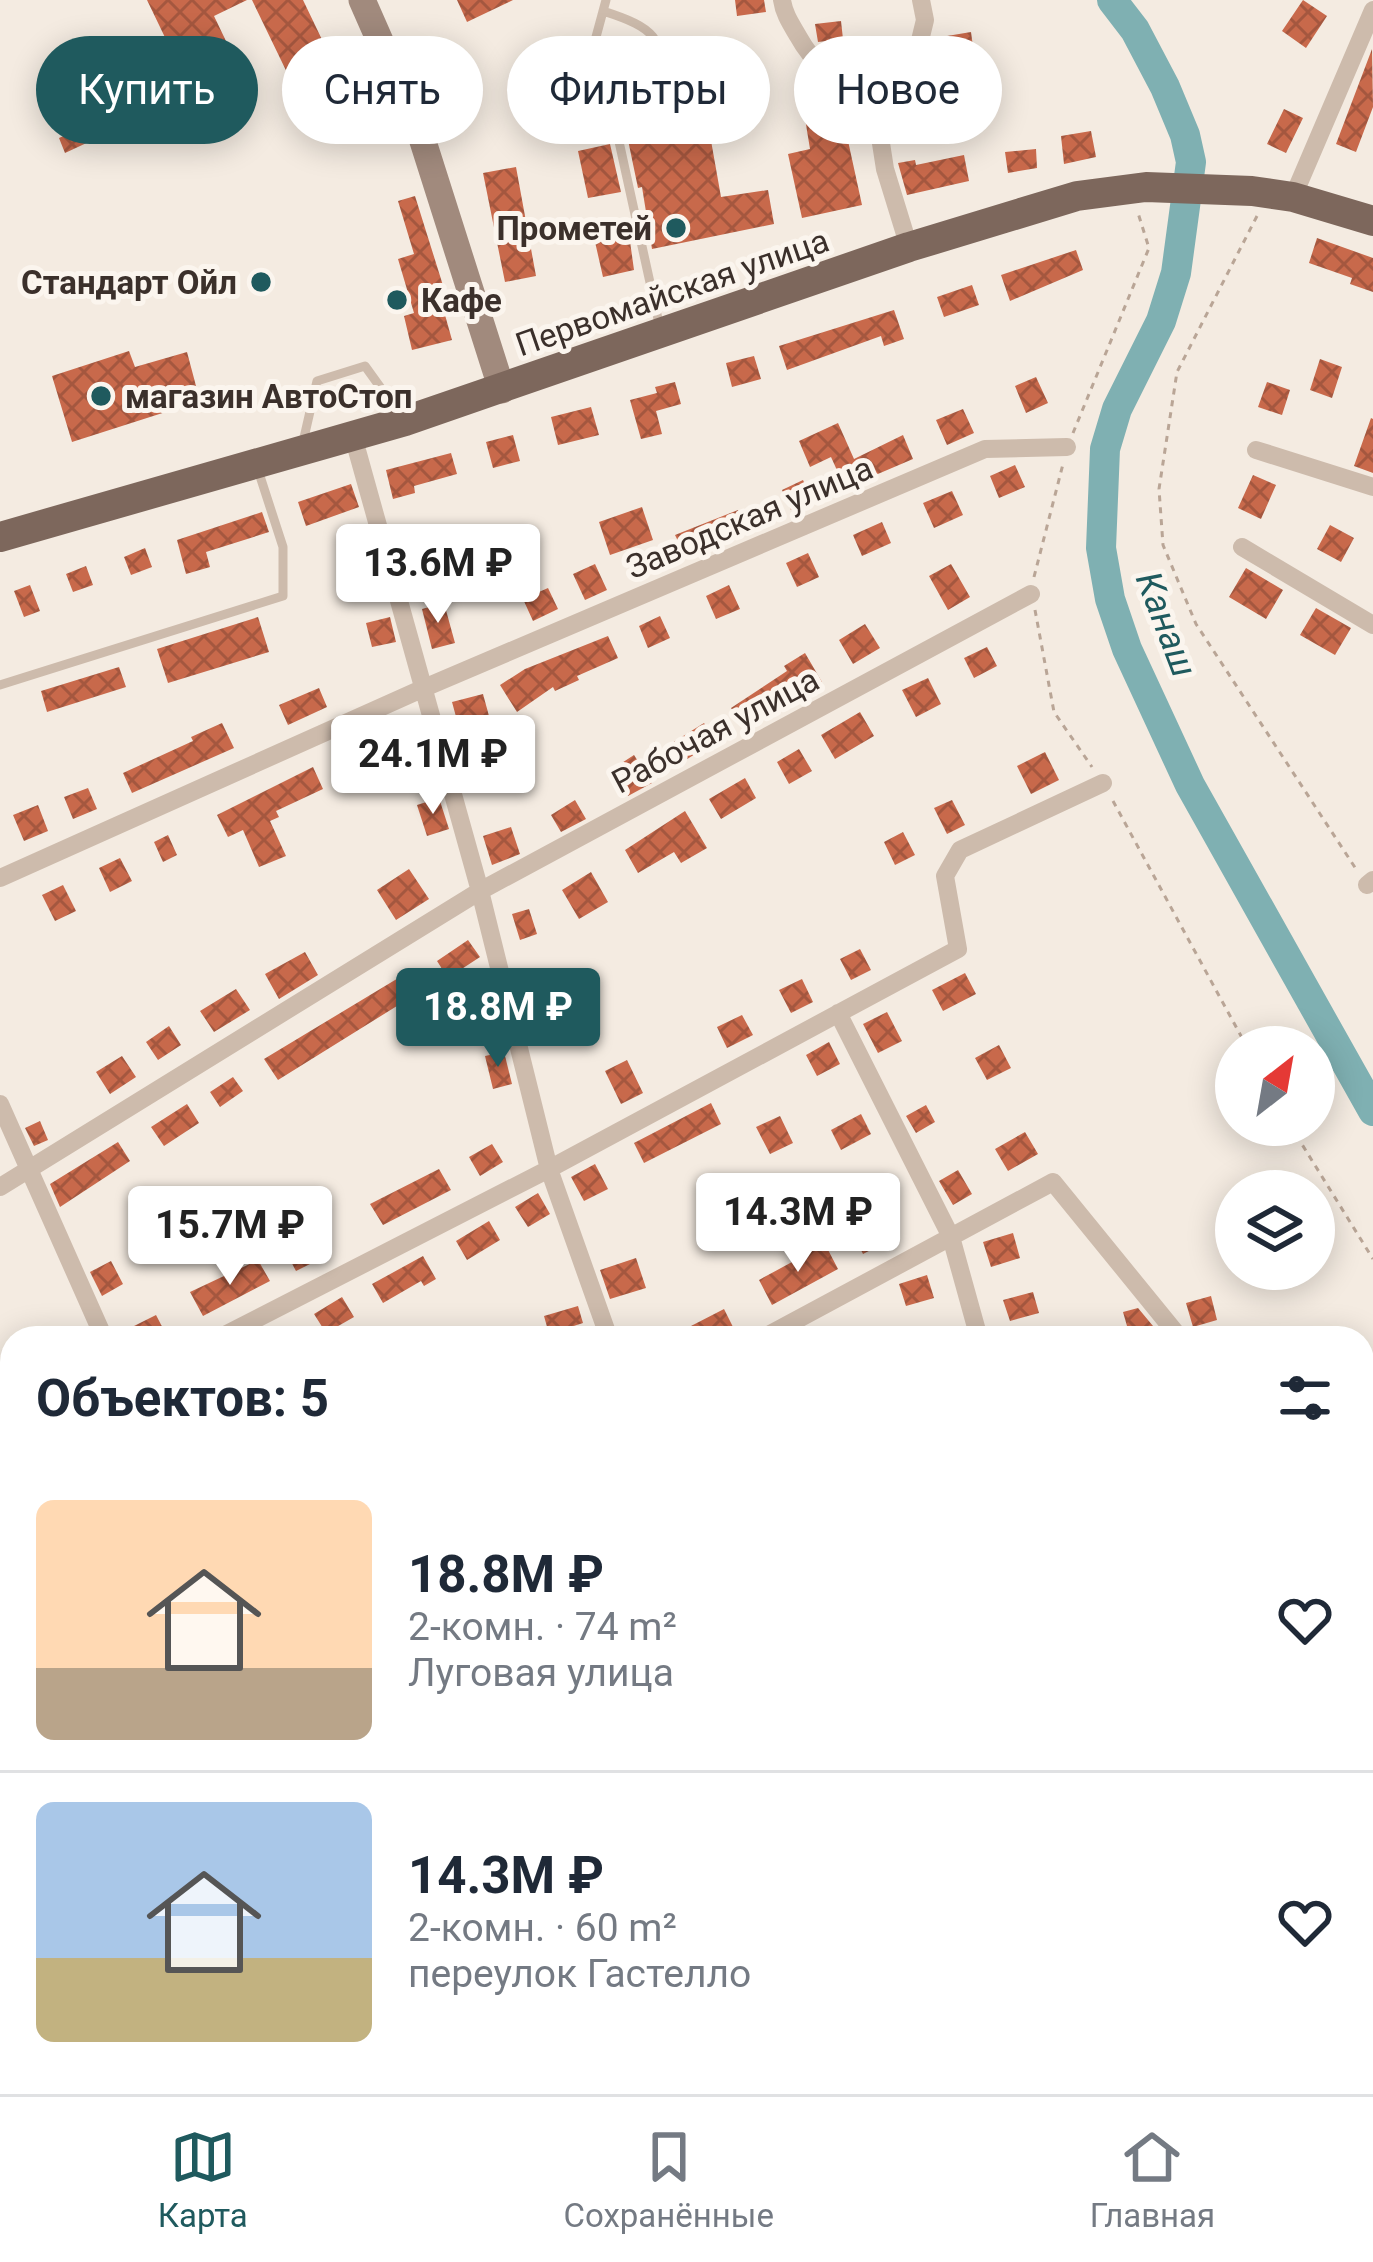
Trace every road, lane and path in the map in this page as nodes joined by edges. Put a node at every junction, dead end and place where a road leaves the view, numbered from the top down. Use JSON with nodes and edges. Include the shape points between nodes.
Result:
{"nodes":[{"id":1,"x":362,"y":0,"type":"edge"},
{"id":2,"x":782,"y":0,"type":"edge"},
{"id":3,"x":921,"y":0,"type":"edge"},
{"id":4,"x":604,"y":5,"type":"edge"},
{"id":5,"x":1373,"y":10,"type":"edge"},
{"id":6,"x":596,"y":36,"type":"edge"},
{"id":7,"x":651,"y":36,"type":"edge"},
{"id":8,"x":798,"y":36,"type":"edge"},
{"id":9,"x":921,"y":36,"type":"edge"},
{"id":10,"x":620,"y":144,"type":"edge"},
{"id":11,"x":881,"y":144,"type":"edge"},
{"id":12,"x":1138,"y":188,"type":"junction"},
{"id":13,"x":1293,"y":197,"type":"junction"},
{"id":14,"x":1373,"y":221,"type":"edge"},
{"id":15,"x":909,"y":248,"type":"junction"},
{"id":16,"x":662,"y":334,"type":"junction"},
{"id":17,"x":502,"y":390,"type":"junction"},
{"id":18,"x":405,"y":421,"type":"junction"},
{"id":19,"x":353,"y":436,"type":"junction"},
{"id":20,"x":1067,"y":447,"type":"junction"},
{"id":21,"x":1256,"y":450,"type":"dead end"},
{"id":22,"x":301,"y":452,"type":"junction"},
{"id":23,"x":256,"y":464,"type":"junction"},
{"id":24,"x":1373,"y":487,"type":"edge"},
{"id":25,"x":0,"y":537,"type":"edge"},
{"id":26,"x":1242,"y":547,"type":"dead end"},
{"id":27,"x":1031,"y":594,"type":"junction"},
{"id":28,"x":1373,"y":625,"type":"edge"},
{"id":29,"x":0,"y":685,"type":"edge"},
{"id":30,"x":424,"y":688,"type":"junction"},
{"id":31,"x":1102,"y":783,"type":"junction"},
{"id":32,"x":0,"y":878,"type":"edge"},
{"id":33,"x":480,"y":891,"type":"junction"},
{"id":34,"x":838,"y":1013,"type":"junction"},
{"id":35,"x":1235,"y":1026,"type":"edge"},
{"id":36,"x":0,"y":1104,"type":"edge"},
{"id":37,"x":1303,"y":1146,"type":"edge"},
{"id":38,"x":549,"y":1169,"type":"junction"},
{"id":39,"x":29,"y":1170,"type":"junction"},
{"id":40,"x":0,"y":1187,"type":"edge"},
{"id":41,"x":951,"y":1237,"type":"junction"},
{"id":42,"x":1373,"y":1259,"type":"edge"},
{"id":43,"x":99,"y":1326,"type":"edge"},
{"id":44,"x":242,"y":1326,"type":"edge"},
{"id":45,"x":605,"y":1326,"type":"edge"},
{"id":46,"x":795,"y":1326,"type":"edge"},
{"id":47,"x":976,"y":1326,"type":"edge"},
{"id":48,"x":1170,"y":1326,"type":"edge"}],
"edges":[{"from":1,"to":17,"type":"main road","via":[[420,132]]},
{"from":2,"to":8,"type":"street"},
{"from":3,"to":9,"type":"street"},
{"from":4,"to":6,"type":"lane"},
{"from":4,"to":7,"type":"lane"},
{"from":5,"to":13,"type":"street"},
{"from":10,"to":16,"type":"lane"},
{"from":11,"to":15,"type":"street"},
{"from":12,"to":13,"type":"main road","name":"Первомайская улица"},
{"from":12,"to":15,"type":"main road","name":"Первомайская улица","via":[[1077,196]]},
{"from":12,"to":20,"type":"path","via":[[1149,248]]},
{"from":13,"to":14,"type":"main road","name":"Первомайская улица"},
{"from":15,"to":16,"type":"main road","name":"Первомайская улица"},
{"from":16,"to":17,"type":"main road","name":"Первомайская улица"},
{"from":17,"to":18,"type":"main road","name":"Первомайская улица"},
{"from":18,"to":19,"type":"main road","name":"Первомайская улица"},
{"from":18,"to":22,"type":"lane","via":[[365,366],[317,381]]},
{"from":19,"to":22,"type":"main road","name":"Первомайская улица"},
{"from":19,"to":30,"type":"street"},
{"from":20,"to":27,"type":"path"},
{"from":20,"to":30,"type":"street","name":"Заводская улица","via":[[985,449]]},
{"from":21,"to":24,"type":"street"},
{"from":22,"to":23,"type":"main road","name":"Первомайская улица"},
{"from":23,"to":25,"type":"main road","name":"Первомайская улица"},
{"from":23,"to":29,"type":"lane","via":[[283,547],[283,596]]},
{"from":26,"to":28,"type":"street"},
{"from":27,"to":31,"type":"path","via":[[1054,712]]},
{"from":27,"to":33,"type":"street","name":"Рабочая улица"},
{"from":30,"to":32,"type":"street","name":"Заводская улица"},
{"from":30,"to":33,"type":"street"},
{"from":31,"to":34,"type":"street","via":[[960,850],[944,876],[958,950]]},
{"from":31,"to":35,"type":"path"},
{"from":33,"to":38,"type":"street"},
{"from":33,"to":39,"type":"street","name":"Рабочая улица"},
{"from":34,"to":38,"type":"street"},
{"from":34,"to":41,"type":"street"},
{"from":36,"to":39,"type":"street"},
{"from":37,"to":42,"type":"path"},
{"from":38,"to":44,"type":"street"},
{"from":38,"to":45,"type":"street"},
{"from":39,"to":40,"type":"street","name":"Рабочая улица"},
{"from":39,"to":43,"type":"street"},
{"from":41,"to":46,"type":"street"},
{"from":41,"to":47,"type":"street"},
{"from":41,"to":48,"type":"street","via":[[1053,1182]]}]}
